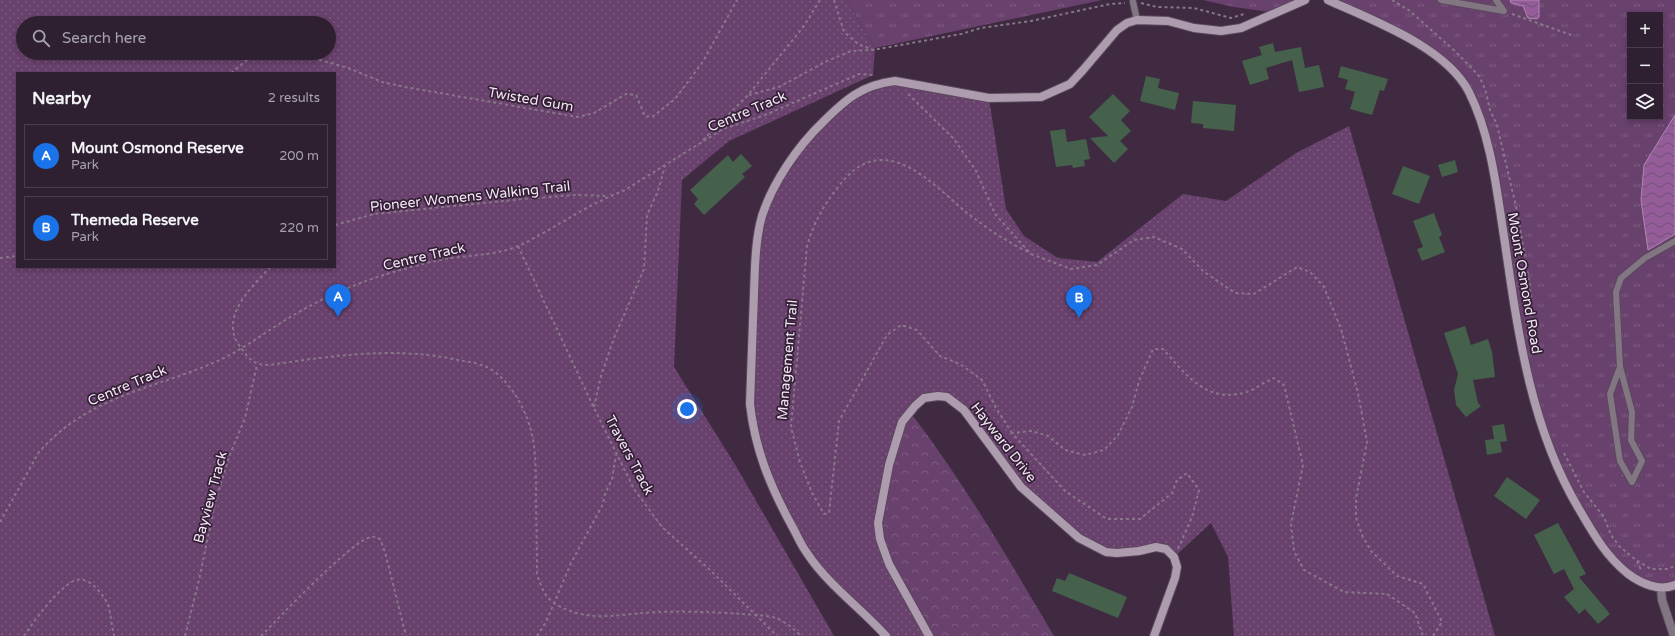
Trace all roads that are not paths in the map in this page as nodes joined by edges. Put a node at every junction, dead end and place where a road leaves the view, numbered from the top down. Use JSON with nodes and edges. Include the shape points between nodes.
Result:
{"nodes":[{"id":1,"x":1305,"y":0,"type":"edge"},
{"id":2,"x":1328,"y":0,"type":"edge"},
{"id":3,"x":1442,"y":0,"type":"edge"},
{"id":4,"x":1496,"y":0,"type":"edge"},
{"id":5,"x":1133,"y":2,"type":"road end"},
{"id":6,"x":1137,"y":20,"type":"junction"},
{"id":7,"x":1675,"y":241,"type":"edge"},
{"id":8,"x":1620,"y":367,"type":"junction"},
{"id":9,"x":1675,"y":585,"type":"edge"},
{"id":10,"x":1661,"y":588,"type":"junction"},
{"id":11,"x":886,"y":636,"type":"edge"},
{"id":12,"x":929,"y":636,"type":"edge"},
{"id":13,"x":1154,"y":636,"type":"edge"},
{"id":14,"x":1674,"y":636,"type":"edge"}],
"edges":[{"from":1,"to":6,"type":"street","via":[[1241,28],[1194,28],[1168,21]]},
{"from":2,"to":10,"type":"street","name":"Mount Osmond Road","via":[[1432,53],[1454,71],[1468,91],[1481,121],[1490,158],[1514,307],[1533,399],[1564,485],[1611,560],[1648,586]]},
{"from":3,"to":4,"type":"lane","via":[[1504,11]]},
{"from":5,"to":6,"type":"lane"},
{"from":6,"to":11,"type":"street","via":[[1117,30],[1070,84],[1041,97],[989,98],[895,81],[864,88],[840,105],[806,141],[782,175],[762,215],[757,243],[750,404],[760,457],[782,507],[807,553],[835,586]]},
{"from":7,"to":8,"type":"lane","via":[[1644,258],[1621,278],[1616,292]]},
{"from":8,"to":8,"type":"lane","via":[[1632,412],[1631,440],[1642,461],[1632,482],[1620,461],[1610,394]]},
{"from":9,"to":10,"type":"street","name":"Mount Osmond Road"},
{"from":10,"to":14,"type":"street","via":[[1662,600]]},
{"from":12,"to":13,"type":"street","name":"Hayward Drive","via":[[889,564],[880,539],[878,523],[889,465],[902,422],[915,406],[930,396],[947,397],[964,410],[1021,487],[1079,538],[1106,552],[1139,551],[1156,547],[1166,549],[1174,557],[1177,567],[1175,578]]}]}
